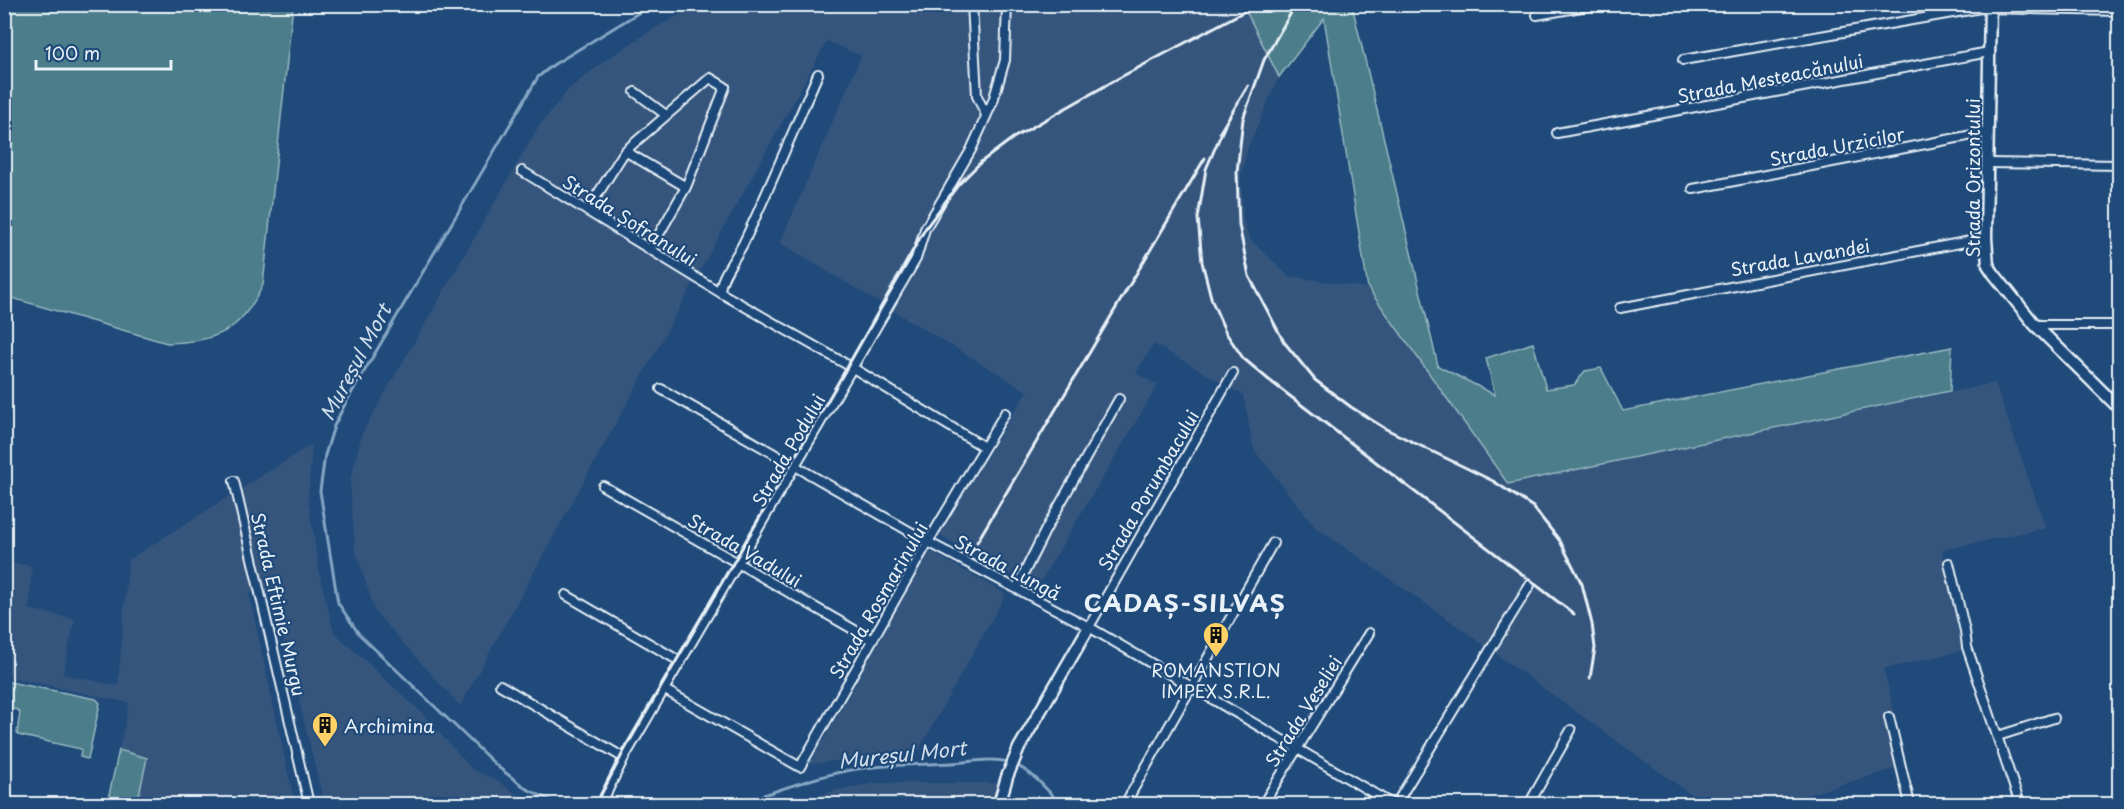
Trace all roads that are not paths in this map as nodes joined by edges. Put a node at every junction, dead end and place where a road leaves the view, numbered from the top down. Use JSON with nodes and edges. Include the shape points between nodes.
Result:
{"nodes":[{"id":1,"x":972,"y":4,"type":"edge"},
{"id":2,"x":1007,"y":4,"type":"edge"},
{"id":3,"x":1598,"y":4,"type":"edge"},
{"id":4,"x":1990,"y":7,"type":"edge"},
{"id":5,"x":2120,"y":11,"type":"edge"},
{"id":6,"x":1537,"y":15,"type":"dead end"},
{"id":7,"x":1989,"y":52,"type":"junction"},
{"id":8,"x":1683,"y":60,"type":"dead end"},
{"id":9,"x":818,"y":74,"type":"dead end"},
{"id":10,"x":635,"y":92,"type":"dead end"},
{"id":11,"x":986,"y":115,"type":"junction"},
{"id":12,"x":666,"y":116,"type":"junction"},
{"id":13,"x":1988,"y":132,"type":"junction"},
{"id":14,"x":1557,"y":133,"type":"dead end"},
{"id":15,"x":625,"y":151,"type":"junction"},
{"id":16,"x":1987,"y":163,"type":"junction"},
{"id":17,"x":2120,"y":165,"type":"edge"},
{"id":18,"x":522,"y":171,"type":"dead end"},
{"id":19,"x":686,"y":187,"type":"junction"},
{"id":20,"x":1693,"y":189,"type":"dead end"},
{"id":21,"x":587,"y":211,"type":"junction"},
{"id":22,"x":1986,"y":238,"type":"junction"},
{"id":23,"x":650,"y":249,"type":"junction"},
{"id":24,"x":721,"y":293,"type":"junction"},
{"id":25,"x":1620,"y":308,"type":"dead end"},
{"id":26,"x":2035,"y":325,"type":"junction"},
{"id":27,"x":2120,"y":325,"type":"edge"},
{"id":28,"x":853,"y":368,"type":"junction"},
{"id":29,"x":1233,"y":373,"type":"dead end"},
{"id":30,"x":661,"y":389,"type":"dead end"},
{"id":31,"x":1119,"y":399,"type":"dead end"},
{"id":32,"x":2120,"y":410,"type":"edge"},
{"id":33,"x":1005,"y":413,"type":"dead end"},
{"id":34,"x":984,"y":447,"type":"junction"},
{"id":35,"x":796,"y":466,"type":"junction"},
{"id":36,"x":234,"y":482,"type":"dead end"},
{"id":37,"x":603,"y":486,"type":"dead end"},
{"id":38,"x":928,"y":542,"type":"junction"},
{"id":39,"x":1272,"y":543,"type":"dead end"},
{"id":40,"x":1949,"y":563,"type":"dead end"},
{"id":41,"x":739,"y":564,"type":"junction"},
{"id":42,"x":1530,"y":585,"type":"dead end"},
{"id":43,"x":1017,"y":587,"type":"junction"},
{"id":44,"x":566,"y":595,"type":"dead end"},
{"id":45,"x":1089,"y":627,"type":"junction"},
{"id":46,"x":1369,"y":633,"type":"dead end"},
{"id":47,"x":872,"y":640,"type":"junction"},
{"id":48,"x":681,"y":662,"type":"junction"},
{"id":49,"x":500,"y":685,"type":"dead end"},
{"id":50,"x":1190,"y":687,"type":"junction"},
{"id":51,"x":665,"y":690,"type":"junction"},
{"id":52,"x":1888,"y":717,"type":"dead end"},
{"id":53,"x":2054,"y":718,"type":"dead end"},
{"id":54,"x":1571,"y":730,"type":"dead end"},
{"id":55,"x":1998,"y":736,"type":"junction"},
{"id":56,"x":1297,"y":748,"type":"junction"},
{"id":57,"x":624,"y":758,"type":"junction"},
{"id":58,"x":605,"y":796,"type":"dead end"},
{"id":59,"x":309,"y":804,"type":"edge"},
{"id":60,"x":999,"y":804,"type":"edge"},
{"id":61,"x":1125,"y":804,"type":"edge"},
{"id":62,"x":1263,"y":804,"type":"edge"},
{"id":63,"x":1394,"y":804,"type":"edge"},
{"id":64,"x":1529,"y":804,"type":"edge"},
{"id":65,"x":1910,"y":804,"type":"edge"},
{"id":66,"x":2020,"y":804,"type":"edge"}],
"edges":[{"from":1,"to":11,"type":"street","via":[[976,96]]},
{"from":2,"to":11,"type":"street","name":"Strada Podului","via":[[1005,60]]},
{"from":3,"to":6,"type":"street"},
{"from":4,"to":5,"type":"street"},
{"from":4,"to":7,"type":"street","name":"Strada Orizontului"},
{"from":4,"to":8,"type":"street"},
{"from":7,"to":13,"type":"street","name":"Strada Orizontului"},
{"from":7,"to":14,"type":"street","name":"Strada Mesteacănului"},
{"from":9,"to":24,"type":"street","via":[[750,230],[721,284]]},
{"from":10,"to":12,"type":"street"},
{"from":11,"to":28,"type":"street","name":"Strada Podului","via":[[925,229],[916,259]]},
{"from":12,"to":15,"type":"street"},
{"from":12,"to":19,"type":"street","via":[[710,78],[725,87]]},
{"from":13,"to":16,"type":"street","name":"Strada Orizontului"},
{"from":13,"to":20,"type":"street","name":"Strada Urzicilor"},
{"from":15,"to":19,"type":"street"},
{"from":15,"to":21,"type":"street"},
{"from":16,"to":17,"type":"street"},
{"from":16,"to":22,"type":"street","name":"Strada Orizontului"},
{"from":18,"to":21,"type":"street","name":"Strada Șofranului"},
{"from":19,"to":23,"type":"street"},
{"from":21,"to":23,"type":"street","name":"Strada Șofranului"},
{"from":22,"to":25,"type":"street","name":"Strada Lavandei"},
{"from":22,"to":26,"type":"street","name":"Strada Orizontului","via":[[1988,265]]},
{"from":23,"to":24,"type":"street","name":"Strada Șofranului"},
{"from":24,"to":28,"type":"street"},
{"from":26,"to":27,"type":"street"},
{"from":26,"to":32,"type":"street","name":"Strada Orizontului"},
{"from":28,"to":34,"type":"street"},
{"from":28,"to":35,"type":"street","name":"Strada Podului"},
{"from":29,"to":45,"type":"street","name":"Strada Porumbacului"},
{"from":30,"to":35,"type":"street","name":"Strada Lungă"},
{"from":31,"to":43,"type":"street"},
{"from":33,"to":34,"type":"street","name":"Strada Rosmarinului"},
{"from":34,"to":38,"type":"street","name":"Strada Rosmarinului"},
{"from":35,"to":38,"type":"street","name":"Strada Lungă"},
{"from":35,"to":41,"type":"street","name":"Strada Podului"},
{"from":36,"to":59,"type":"street","name":"Strada Eftimie Murgu"},
{"from":37,"to":41,"type":"street","name":"Strada Vadului"},
{"from":38,"to":43,"type":"street","name":"Strada Lungă"},
{"from":38,"to":47,"type":"street","name":"Strada Rosmarinului"},
{"from":39,"to":50,"type":"street"},
{"from":40,"to":55,"type":"street","via":[[1967,647]]},
{"from":41,"to":47,"type":"street","name":"Strada Vadului"},
{"from":41,"to":48,"type":"street","name":"Strada Podului"},
{"from":42,"to":63,"type":"street"},
{"from":43,"to":45,"type":"street","name":"Strada Lungă"},
{"from":44,"to":48,"type":"street"},
{"from":45,"to":50,"type":"street","name":"Strada Lungă"},
{"from":45,"to":60,"type":"street","name":"Strada Porumbacului","via":[[1019,748]]},
{"from":46,"to":56,"type":"street","name":"Strada Veseliei"},
{"from":47,"to":51,"type":"street","name":"Strada Rosmarinului","via":[[800,768]]},
{"from":48,"to":51,"type":"street","name":"Strada Podului"},
{"from":49,"to":57,"type":"street"},
{"from":50,"to":56,"type":"street","name":"Strada Lungă"},
{"from":50,"to":61,"type":"street"},
{"from":51,"to":57,"type":"street","name":"Strada Podului"},
{"from":52,"to":65,"type":"street"},
{"from":53,"to":55,"type":"street"},
{"from":54,"to":64,"type":"street"},
{"from":55,"to":66,"type":"street"},
{"from":56,"to":62,"type":"street","name":"Strada Veseliei"},
{"from":56,"to":63,"type":"street","name":"Strada Lungă"},
{"from":57,"to":58,"type":"street","name":"Strada Podului"}]}
